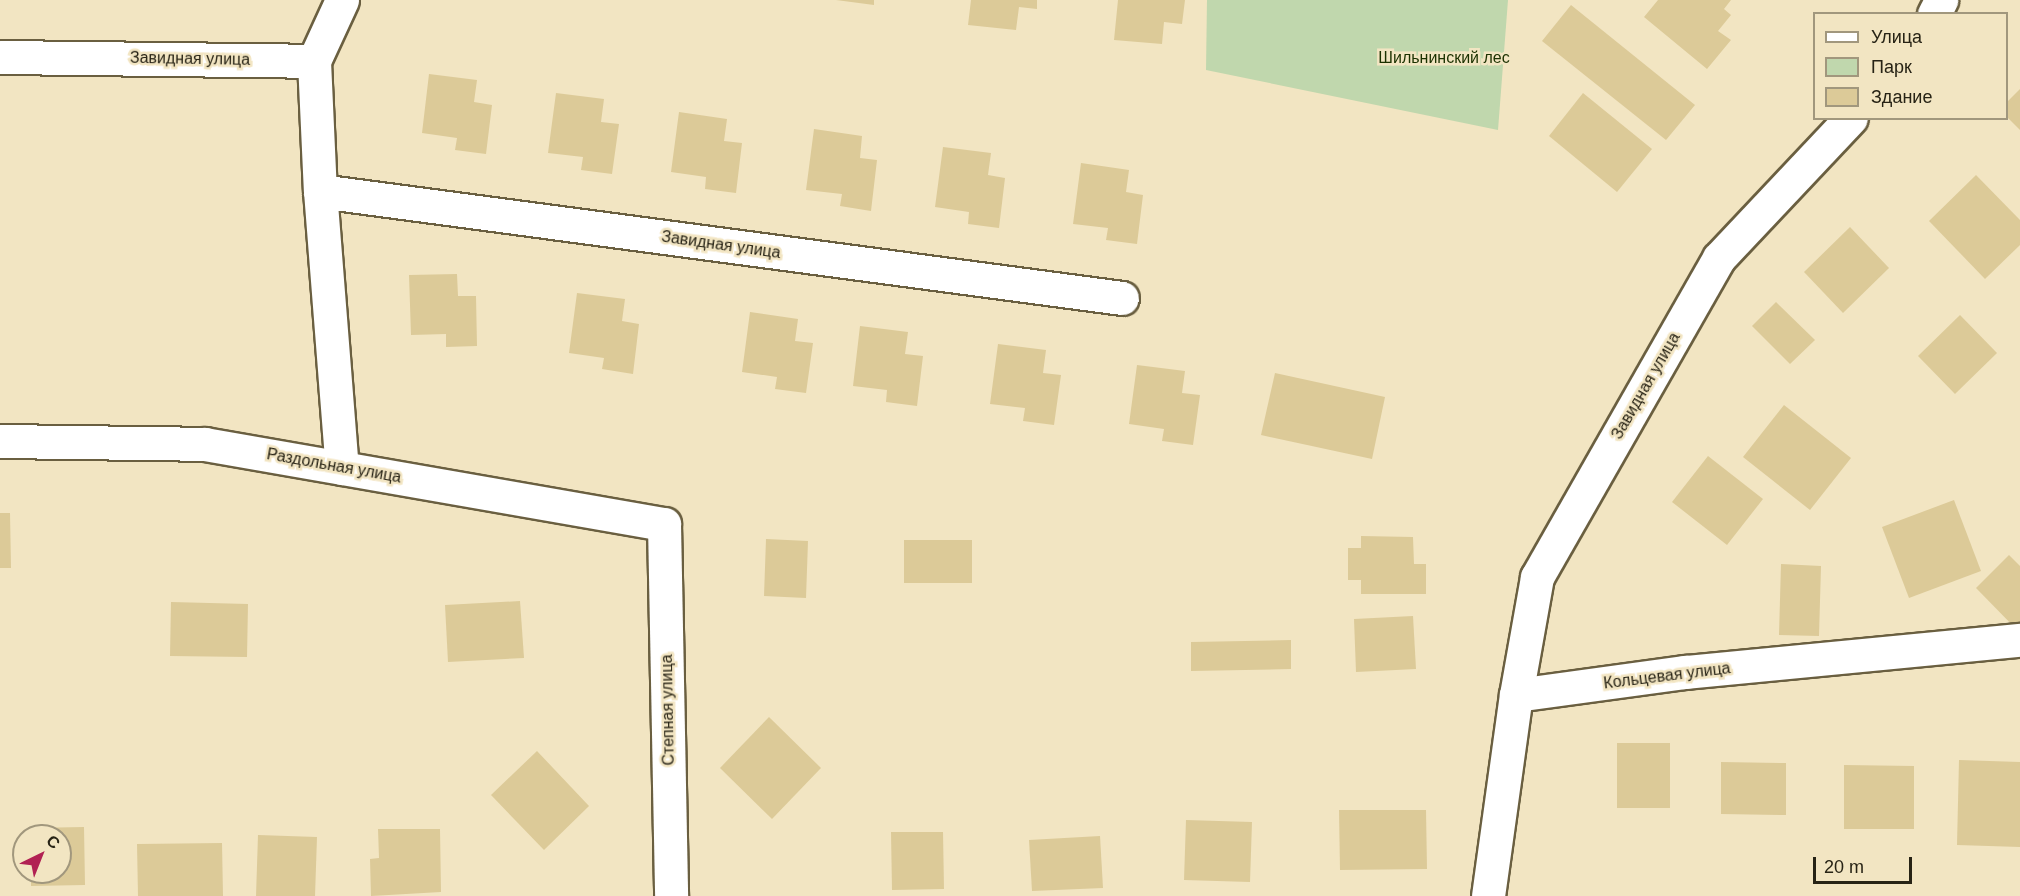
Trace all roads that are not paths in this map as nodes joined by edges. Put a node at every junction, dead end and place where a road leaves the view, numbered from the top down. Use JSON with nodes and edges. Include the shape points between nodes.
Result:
{"nodes":[{"id":1,"x":342,"y":0,"type":"edge"},
{"id":2,"x":0,"y":57,"type":"edge"},
{"id":3,"x":314,"y":61,"type":"junction"},
{"id":4,"x":1849,"y":120,"type":"edge"},
{"id":5,"x":320,"y":191,"type":"junction"},
{"id":6,"x":1122,"y":298,"type":"dead end"},
{"id":7,"x":0,"y":441,"type":"edge"},
{"id":8,"x":342,"y":468,"type":"junction"},
{"id":9,"x":664,"y":524,"type":"joint"},
{"id":10,"x":2020,"y":640,"type":"edge"},
{"id":11,"x":1516,"y":695,"type":"junction"},
{"id":12,"x":671,"y":896,"type":"edge"},
{"id":13,"x":1488,"y":896,"type":"edge"}],
"edges":[{"from":1,"to":3,"type":"street"},
{"from":2,"to":3,"type":"street","name":"Завидная улица"},
{"from":3,"to":5,"type":"street"},
{"from":4,"to":11,"type":"street","name":"Завидная улица","via":[[1719,258],[1537,577]]},
{"from":5,"to":6,"type":"street","name":"Завидная улица"},
{"from":5,"to":8,"type":"street"},
{"from":7,"to":8,"type":"street","name":"Раздольная улица","via":[[205,444]]},
{"from":8,"to":9,"type":"street","name":"Раздольная улица"},
{"from":9,"to":12,"type":"street","name":"Степная улица"},
{"from":10,"to":11,"type":"street","name":"Кольцевая улица","via":[[1685,672]]},
{"from":11,"to":13,"type":"street"}]}
